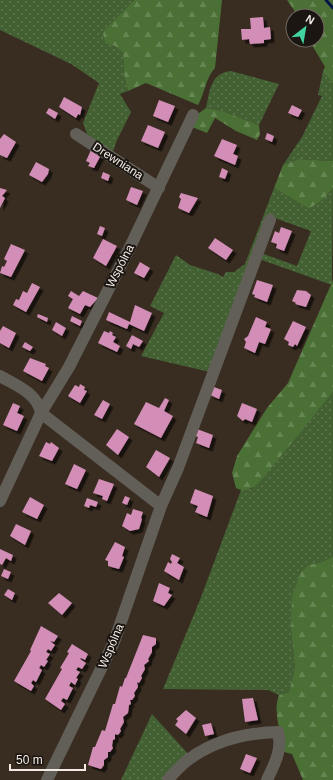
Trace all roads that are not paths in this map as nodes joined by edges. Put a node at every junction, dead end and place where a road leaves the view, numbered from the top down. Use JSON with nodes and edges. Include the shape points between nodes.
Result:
{"nodes":[{"id":1,"x":193,"y":115,"type":"dead end"},
{"id":2,"x":76,"y":134,"type":"dead end"},
{"id":3,"x":159,"y":188,"type":"junction"},
{"id":4,"x":270,"y":220,"type":"dead end"},
{"id":5,"x":0,"y":376,"type":"edge"},
{"id":6,"x":41,"y":413,"type":"junction"},
{"id":7,"x":0,"y":501,"type":"edge"},
{"id":8,"x":161,"y":506,"type":"junction"},
{"id":9,"x":48,"y":780,"type":"edge"},
{"id":10,"x":168,"y":780,"type":"edge"},
{"id":11,"x":267,"y":780,"type":"edge"}],
"edges":[{"from":1,"to":3,"type":"street","name":"Wspólna"},
{"from":2,"to":3,"type":"street","name":"Drewniana"},
{"from":3,"to":6,"type":"street","name":"Wspólna","via":[[69,367]]},
{"from":4,"to":8,"type":"street","name":"Wspólna","via":[[178,468]]},
{"from":5,"to":6,"type":"street","via":[[32,395],[37,400]]},
{"from":6,"to":7,"type":"street","name":"Wspólna"},
{"from":6,"to":8,"type":"street"},
{"from":8,"to":9,"type":"street","name":"Wspólna","via":[[114,642]]},
{"from":10,"to":11,"type":"street","via":[[191,758],[217,743],[250,734],[278,732],[278,754]]}]}
